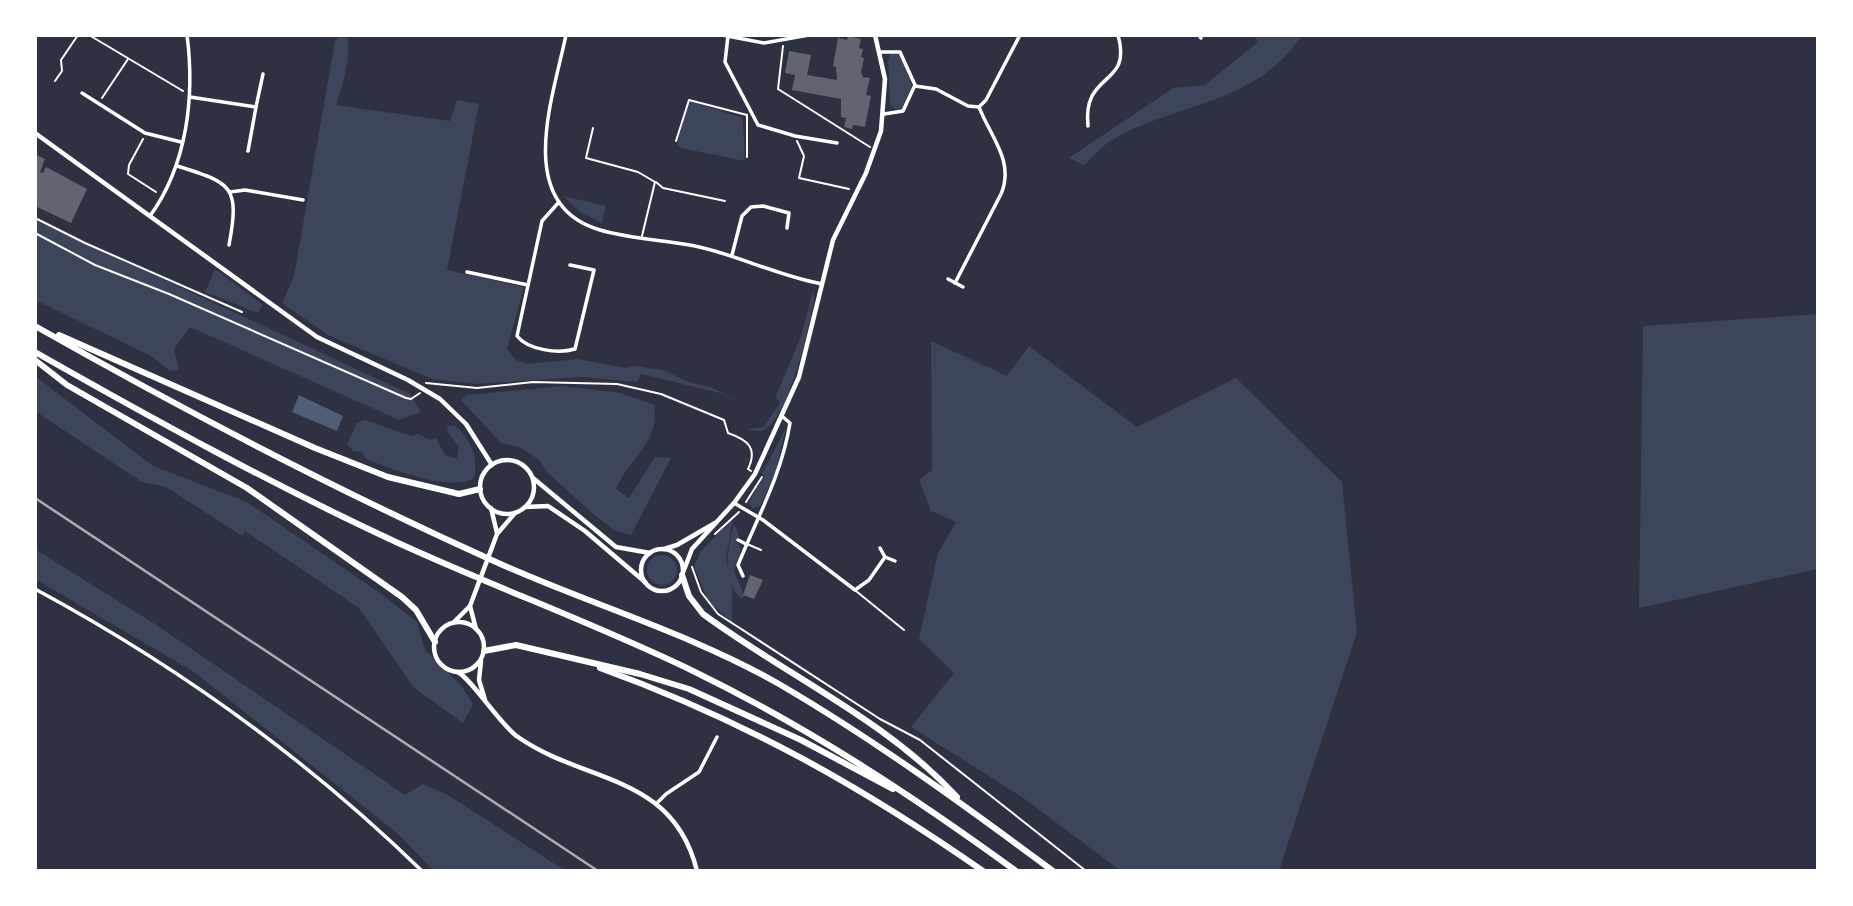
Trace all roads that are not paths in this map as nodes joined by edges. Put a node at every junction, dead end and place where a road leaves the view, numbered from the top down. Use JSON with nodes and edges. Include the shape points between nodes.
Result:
{"nodes":[{"id":1,"x":187,"y":35,"type":"edge"},
{"id":2,"x":566,"y":35,"type":"edge"},
{"id":3,"x":722,"y":35,"type":"edge"},
{"id":4,"x":809,"y":35,"type":"edge"},
{"id":5,"x":875,"y":35,"type":"edge"},
{"id":6,"x":1020,"y":35,"type":"edge"},
{"id":7,"x":1118,"y":35,"type":"edge"},
{"id":8,"x":728,"y":36,"type":"edge"},
{"id":9,"x":881,"y":52,"type":"junction"},
{"id":10,"x":263,"y":74,"type":"dead end"},
{"id":11,"x":915,"y":86,"type":"junction"},
{"id":12,"x":82,"y":93,"type":"dead end"},
{"id":13,"x":190,"y":96,"type":"junction"},
{"id":14,"x":256,"y":107,"type":"junction"},
{"id":15,"x":979,"y":107,"type":"junction"},
{"id":16,"x":884,"y":114,"type":"junction"},
{"id":17,"x":1088,"y":126,"type":"dead end"},
{"id":18,"x":593,"y":128,"type":"dead end"},
{"id":19,"x":35,"y":133,"type":"edge"},
{"id":20,"x":181,"y":142,"type":"junction"},
{"id":21,"x":837,"y":143,"type":"dead end"},
{"id":22,"x":248,"y":151,"type":"dead end"},
{"id":23,"x":177,"y":166,"type":"junction"},
{"id":24,"x":655,"y":181,"type":"junction"},
{"id":25,"x":230,"y":192,"type":"junction"},
{"id":26,"x":303,"y":200,"type":"dead end"},
{"id":27,"x":725,"y":201,"type":"dead end"},
{"id":28,"x":559,"y":202,"type":"junction"},
{"id":29,"x":149,"y":217,"type":"junction"},
{"id":30,"x":787,"y":228,"type":"dead end"},
{"id":31,"x":642,"y":238,"type":"junction"},
{"id":32,"x":229,"y":245,"type":"dead end"},
{"id":33,"x":732,"y":255,"type":"junction"},
{"id":34,"x":570,"y":265,"type":"dead end"},
{"id":35,"x":467,"y":272,"type":"dead end"},
{"id":36,"x":948,"y":279,"type":"dead end"},
{"id":37,"x":955,"y":283,"type":"junction"},
{"id":38,"x":821,"y":284,"type":"junction"},
{"id":39,"x":528,"y":285,"type":"junction"},
{"id":40,"x":963,"y":287,"type":"dead end"},
{"id":41,"x":35,"y":325,"type":"edge"},
{"id":42,"x":35,"y":352,"type":"edge"},
{"id":43,"x":35,"y":360,"type":"edge"},
{"id":44,"x":783,"y":417,"type":"junction"},
{"id":45,"x":492,"y":464,"type":"junction"},
{"id":46,"x":532,"y":478,"type":"junction"},
{"id":47,"x":480,"y":489,"type":"junction"},
{"id":48,"x":734,"y":503,"type":"junction"},
{"id":49,"x":491,"y":508,"type":"junction"},
{"id":50,"x":524,"y":508,"type":"junction"},
{"id":51,"x":516,"y":512,"type":"junction"},
{"id":52,"x":758,"y":517,"type":"junction"},
{"id":53,"x":715,"y":522,"type":"junction"},
{"id":54,"x":497,"y":534,"type":"junction"},
{"id":55,"x":738,"y":540,"type":"dead end"},
{"id":56,"x":746,"y":544,"type":"junction"},
{"id":57,"x":880,"y":548,"type":"dead end"},
{"id":58,"x":663,"y":549,"type":"junction"},
{"id":59,"x":761,"y":550,"type":"dead end"},
{"id":60,"x":650,"y":553,"type":"junction"},
{"id":61,"x":885,"y":557,"type":"junction"},
{"id":62,"x":895,"y":561,"type":"dead end"},
{"id":63,"x":682,"y":575,"type":"junction"},
{"id":64,"x":743,"y":576,"type":"dead end"},
{"id":65,"x":645,"y":582,"type":"junction"},
{"id":66,"x":35,"y":589,"type":"edge"},
{"id":67,"x":855,"y":590,"type":"junction"},
{"id":68,"x":471,"y":604,"type":"junction"},
{"id":69,"x":453,"y":623,"type":"junction"},
{"id":70,"x":475,"y":629,"type":"junction"},
{"id":71,"x":904,"y":630,"type":"dead end"},
{"id":72,"x":435,"y":642,"type":"junction"},
{"id":73,"x":482,"y":654,"type":"junction"},
{"id":74,"x":576,"y":659,"type":"junction"},
{"id":75,"x":457,"y":672,"type":"junction"},
{"id":76,"x":486,"y":704,"type":"junction"},
{"id":77,"x":717,"y":737,"type":"dead end"},
{"id":78,"x":657,"y":803,"type":"junction"},
{"id":79,"x":967,"y":808,"type":"junction"},
{"id":80,"x":935,"y":812,"type":"junction"},
{"id":81,"x":422,"y":871,"type":"edge"},
{"id":82,"x":697,"y":871,"type":"edge"},
{"id":83,"x":983,"y":871,"type":"edge"},
{"id":84,"x":1016,"y":871,"type":"edge"},
{"id":85,"x":1053,"y":871,"type":"edge"}],
"edges":[{"from":1,"to":13,"type":"street"},
{"from":2,"to":28,"type":"street","via":[[544,155],[548,183]]},
{"from":3,"to":8,"type":"street"},
{"from":4,"to":8,"type":"street","via":[[759,43]]},
{"from":5,"to":9,"type":"street"},
{"from":6,"to":15,"type":"street"},
{"from":7,"to":17,"type":"street","via":[[1120,64],[1090,96]]},
{"from":8,"to":21,"type":"street","via":[[725,62],[758,125]]},
{"from":9,"to":11,"type":"street","via":[[902,53]]},
{"from":9,"to":16,"type":"street"},
{"from":10,"to":14,"type":"street"},
{"from":11,"to":15,"type":"street","via":[[936,89]]},
{"from":11,"to":16,"type":"street","via":[[903,111]]},
{"from":12,"to":20,"type":"street","via":[[156,138]]},
{"from":13,"to":14,"type":"street"},
{"from":13,"to":20,"type":"street"},
{"from":14,"to":22,"type":"street"},
{"from":15,"to":37,"type":"street","via":[[1003,156],[1005,183]]},
{"from":16,"to":38,"type":"street","via":[[876,150],[834,235]]},
{"from":18,"to":24,"type":"lane","via":[[586,158]]},
{"from":19,"to":29,"type":"street"},
{"from":20,"to":23,"type":"street"},
{"from":23,"to":25,"type":"street","via":[[214,178]]},
{"from":23,"to":29,"type":"street"},
{"from":24,"to":27,"type":"lane","via":[[663,188]]},
{"from":24,"to":31,"type":"lane"},
{"from":25,"to":26,"type":"street","via":[[246,190]]},
{"from":25,"to":32,"type":"street","via":[[235,213]]},
{"from":28,"to":31,"type":"street","via":[[573,217],[592,227]]},
{"from":28,"to":39,"type":"street","via":[[542,221]]},
{"from":29,"to":45,"type":"street","via":[[317,337],[440,399],[466,424]]},
{"from":30,"to":33,"type":"street","via":[[789,213],[762,206],[749,208],[742,216]]},
{"from":31,"to":33,"type":"street"},
{"from":33,"to":38,"type":"street"},
{"from":34,"to":39,"type":"street","via":[[594,270],[575,349],[565,352],[523,344],[517,336]]},
{"from":35,"to":39,"type":"street"},
{"from":36,"to":37,"type":"street"},
{"from":37,"to":40,"type":"street"},
{"from":38,"to":44,"type":"street","via":[[804,362]]},
{"from":41,"to":47,"type":"highway","via":[[388,477],[459,494]]},
{"from":41,"to":79,"type":"highway","via":[[143,387],[364,501],[777,683],[877,744]]},
{"from":42,"to":80,"type":"highway","via":[[394,541],[728,689],[830,744]]},
{"from":43,"to":72,"type":"highway","via":[[67,385],[247,488],[325,542],[402,597],[416,610]]},
{"from":44,"to":48,"type":"street","via":[[755,474]]},
{"from":44,"to":52,"type":"street","via":[[790,422],[784,451]]},
{"from":45,"to":46,"type":"street","via":[[515,461]]},
{"from":45,"to":47,"type":"street","via":[[482,475]]},
{"from":46,"to":50,"type":"street","via":[[533,494]]},
{"from":46,"to":60,"type":"street","via":[[616,547]]},
{"from":47,"to":49,"type":"street"},
{"from":48,"to":52,"type":"street"},
{"from":48,"to":53,"type":"street"},
{"from":49,"to":51,"type":"street"},
{"from":49,"to":54,"type":"street"},
{"from":50,"to":51,"type":"street"},
{"from":50,"to":65,"type":"street","via":[[548,506]]},
{"from":51,"to":54,"type":"street"},
{"from":52,"to":56,"type":"street"},
{"from":52,"to":67,"type":"street"},
{"from":53,"to":58,"type":"street"},
{"from":53,"to":63,"type":"street","via":[[692,549]]},
{"from":54,"to":68,"type":"street"},
{"from":55,"to":56,"type":"street"},
{"from":56,"to":59,"type":"lane"},
{"from":56,"to":64,"type":"street","via":[[738,565]]},
{"from":57,"to":61,"type":"street"},
{"from":58,"to":60,"type":"street"},
{"from":58,"to":63,"type":"street","via":[[679,558]]},
{"from":60,"to":65,"type":"street","via":[[641,566]]},
{"from":61,"to":62,"type":"street"},
{"from":61,"to":67,"type":"street","via":[[869,580]]},
{"from":63,"to":65,"type":"street","via":[[677,585],[667,590],[655,590]]},
{"from":63,"to":79,"type":"highway","via":[[692,600],[705,616],[889,736],[922,761]]},
{"from":66,"to":81,"type":"street","via":[[152,657],[227,708],[334,791]]},
{"from":67,"to":71,"type":"lane"},
{"from":68,"to":69,"type":"street"},
{"from":68,"to":70,"type":"street"},
{"from":69,"to":70,"type":"street"},
{"from":69,"to":72,"type":"street","via":[[441,629]]},
{"from":70,"to":73,"type":"street","via":[[483,642]]},
{"from":72,"to":75,"type":"street","via":[[442,665]]},
{"from":73,"to":74,"type":"highway","via":[[516,645]]},
{"from":73,"to":75,"type":"street","via":[[471,669]]},
{"from":73,"to":76,"type":"street","via":[[479,680]]},
{"from":74,"to":80,"type":"highway","via":[[649,676],[713,699]]},
{"from":74,"to":83,"type":"highway","via":[[687,700],[794,751],[864,791]]},
{"from":75,"to":76,"type":"street","via":[[466,676]]},
{"from":76,"to":78,"type":"street","via":[[521,739],[624,783]]},
{"from":77,"to":78,"type":"street","via":[[699,772]]},
{"from":78,"to":82,"type":"street","via":[[684,835]]},
{"from":79,"to":85,"type":"highway"},
{"from":80,"to":84,"type":"highway"}]}
